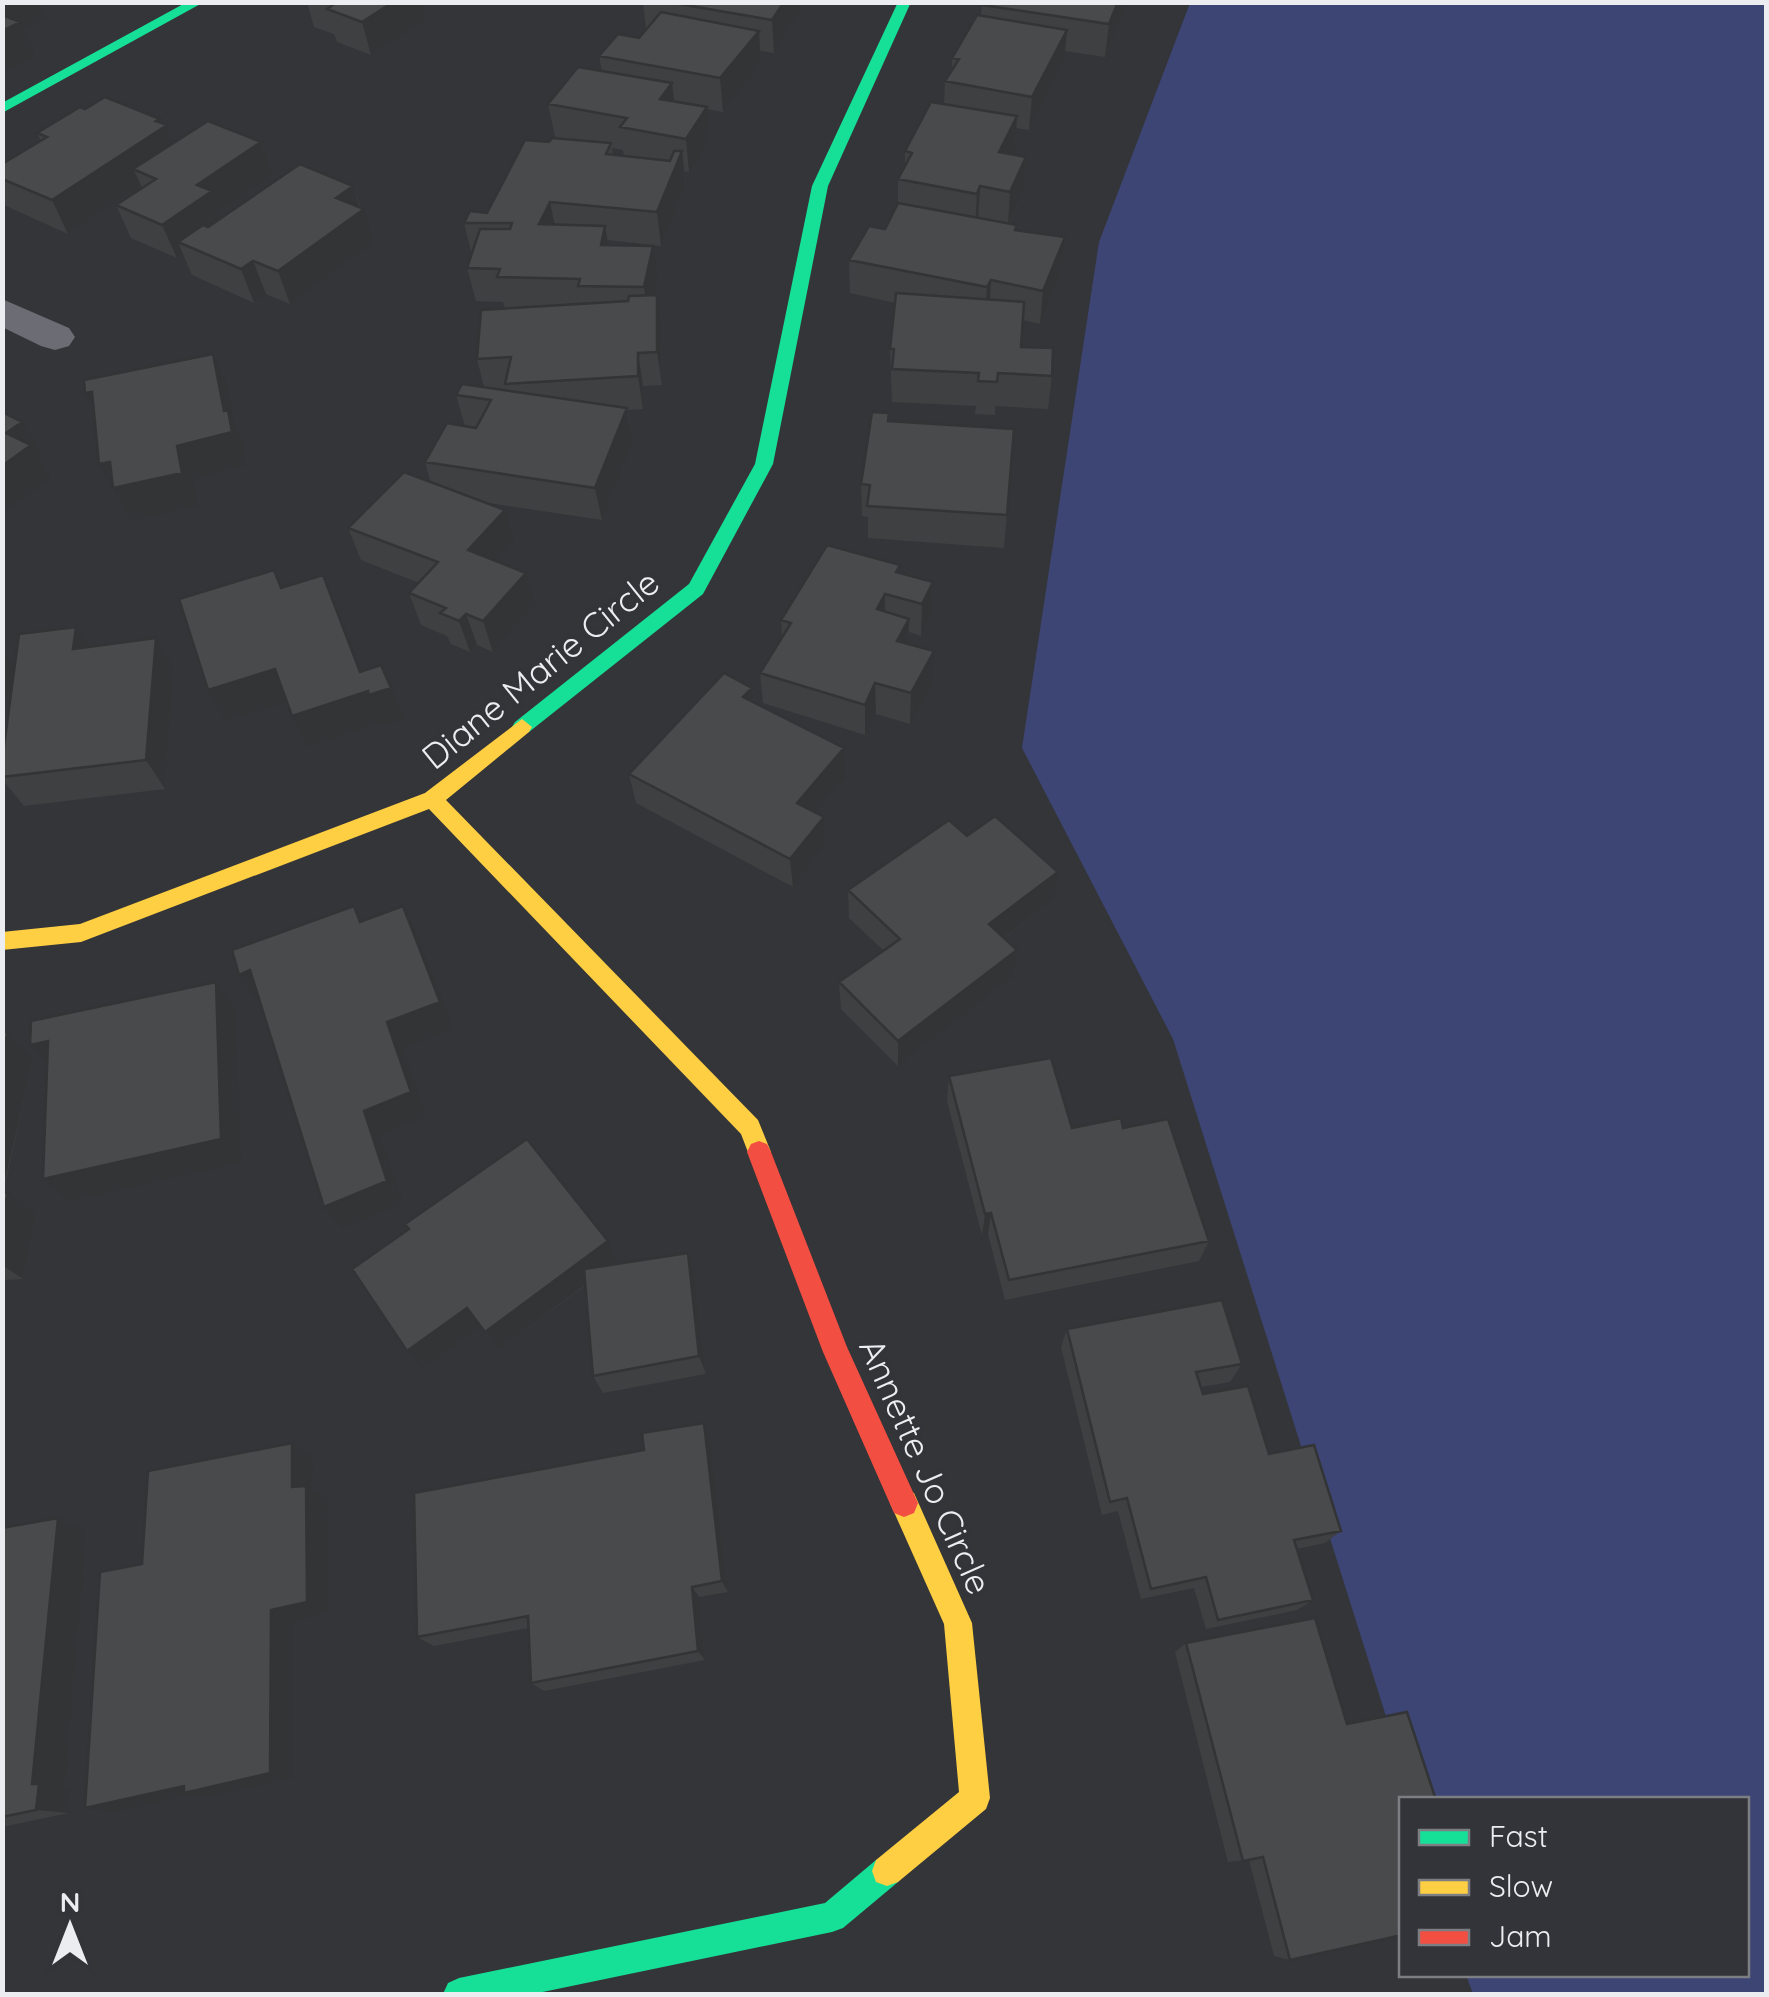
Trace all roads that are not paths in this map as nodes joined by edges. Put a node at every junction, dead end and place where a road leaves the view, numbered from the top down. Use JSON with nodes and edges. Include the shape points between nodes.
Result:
{"nodes":[{"id":1,"x":198,"y":2,"type":"edge"},
{"id":2,"x":904,"y":2,"type":"edge"},
{"id":3,"x":2,"y":110,"type":"edge"},
{"id":4,"x":2,"y":311,"type":"edge"},
{"id":5,"x":55,"y":336,"type":"dead end"},
{"id":6,"x":432,"y":799,"type":"junction"},
{"id":7,"x":2,"y":942,"type":"edge"},
{"id":8,"x":460,"y":1994,"type":"edge"}],
"edges":[{"from":1,"to":3,"type":"street"},
{"from":2,"to":6,"type":"street","name":"Diane Marie Circle","via":[[820,186],[764,464],[696,589]]},
{"from":4,"to":5,"type":"street"},
{"from":6,"to":7,"type":"street","name":"Diane Marie Circle","via":[[81,933]]},
{"from":6,"to":8,"type":"street","name":"Annette Jo Circle","via":[[750,1128],[836,1352],[958,1624],[975,1798],[832,1918]]}]}
